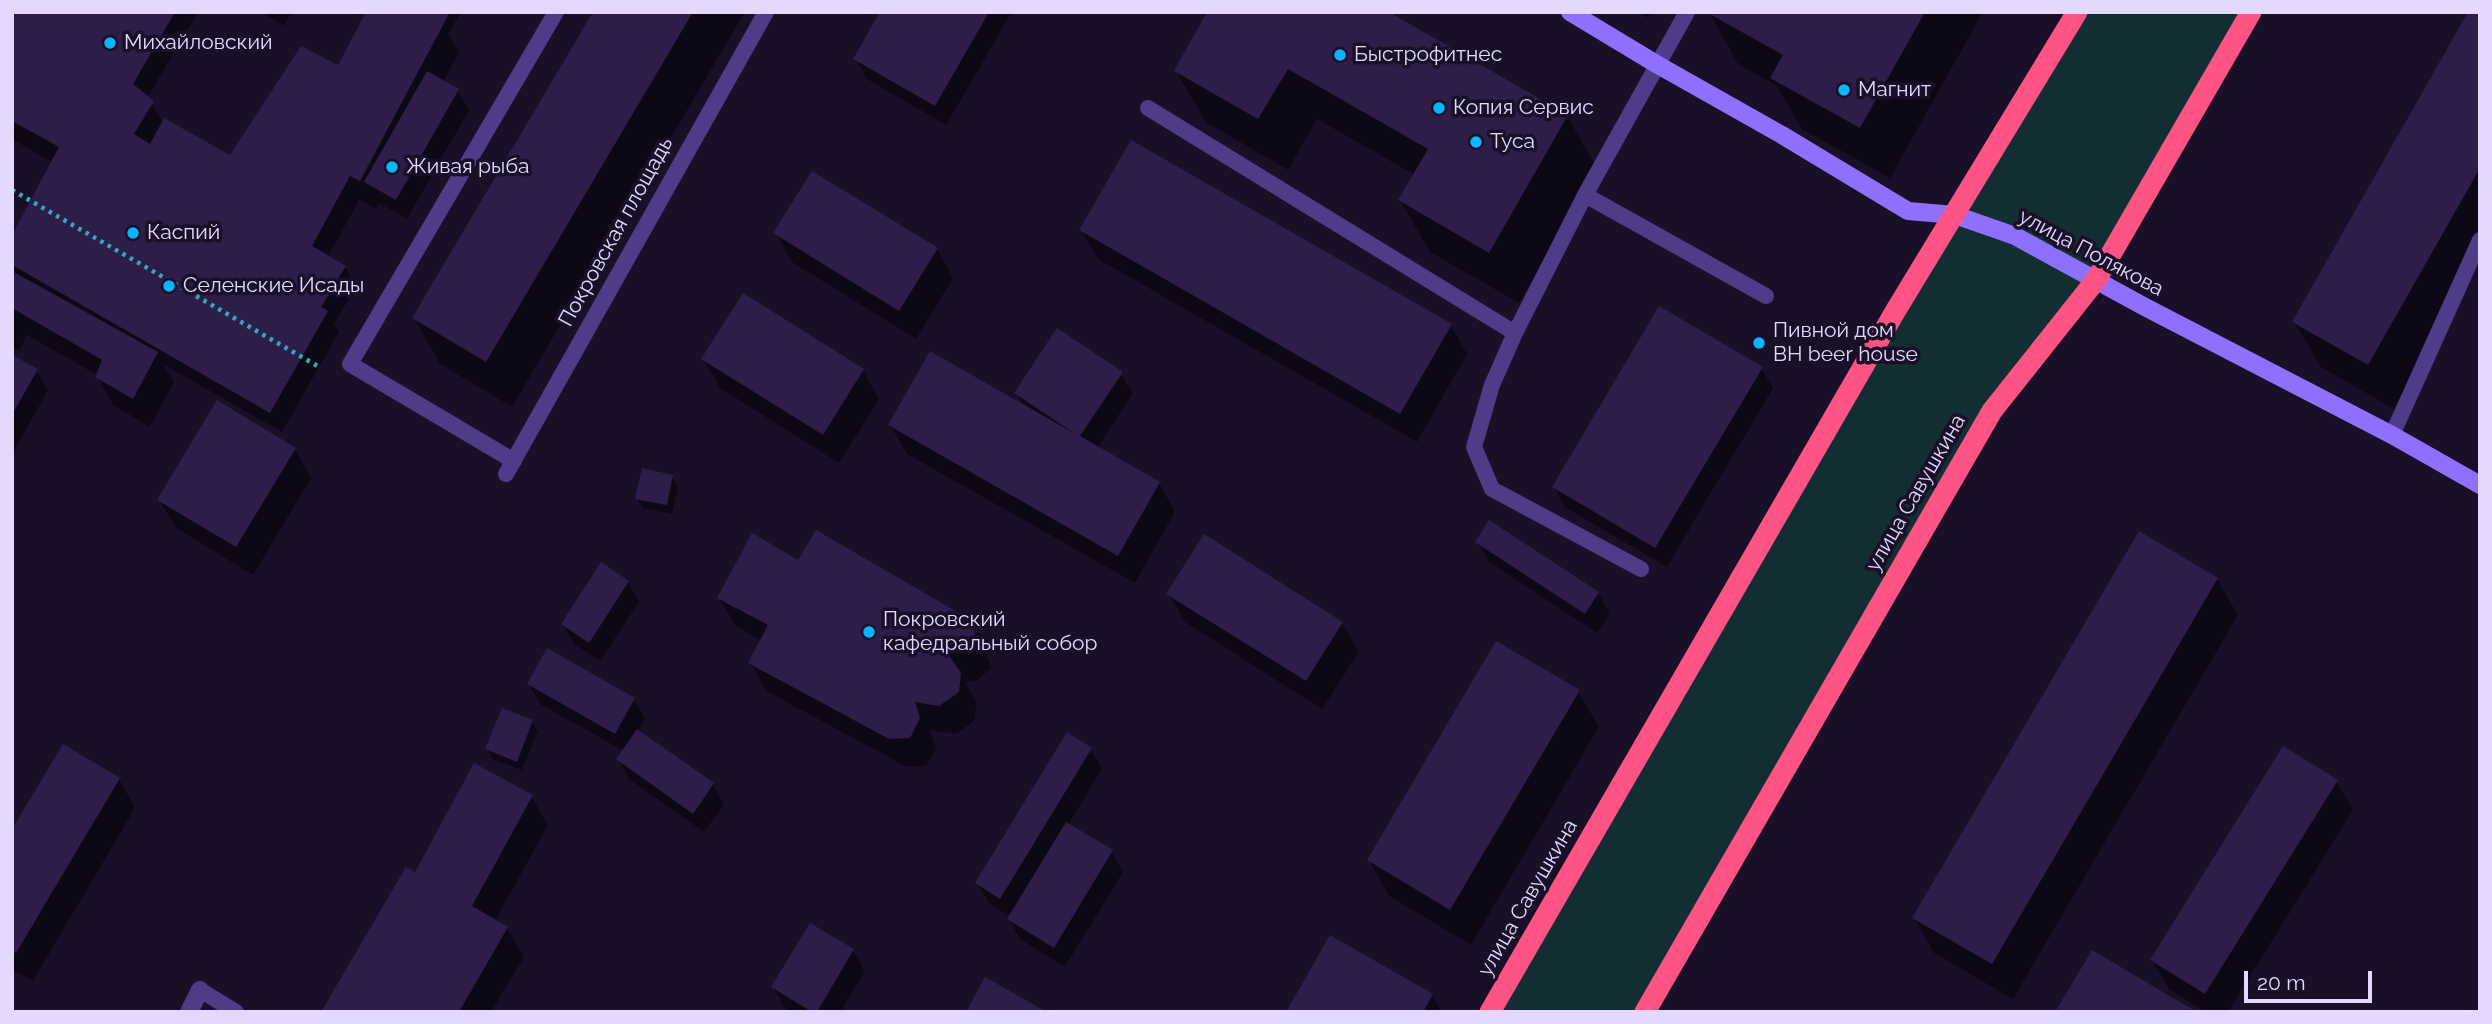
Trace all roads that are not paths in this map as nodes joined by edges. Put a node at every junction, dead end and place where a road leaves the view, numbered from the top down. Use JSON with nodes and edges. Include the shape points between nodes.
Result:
{"nodes":[{"id":1,"x":556,"y":12,"type":"edge"},
{"id":2,"x":766,"y":12,"type":"edge"},
{"id":3,"x":1570,"y":12,"type":"edge"},
{"id":4,"x":1687,"y":12,"type":"edge"},
{"id":5,"x":2077,"y":12,"type":"edge"},
{"id":6,"x":2251,"y":12,"type":"edge"},
{"id":7,"x":1658,"y":65,"type":"junction"},
{"id":8,"x":1148,"y":108,"type":"dead end"},
{"id":9,"x":1585,"y":195,"type":"junction"},
{"id":10,"x":1955,"y":215,"type":"junction"},
{"id":11,"x":2480,"y":240,"type":"edge"},
{"id":12,"x":2096,"y":280,"type":"junction"},
{"id":13,"x":1766,"y":296,"type":"dead end"},
{"id":14,"x":1515,"y":333,"type":"junction"},
{"id":15,"x":2392,"y":435,"type":"junction"},
{"id":16,"x":2480,"y":485,"type":"edge"},
{"id":17,"x":1640,"y":569,"type":"dead end"},
{"id":18,"x":200,"y":990,"type":"joint"},
{"id":19,"x":189,"y":1012,"type":"edge"},
{"id":20,"x":236,"y":1012,"type":"edge"},
{"id":21,"x":1490,"y":1012,"type":"edge"},
{"id":22,"x":1645,"y":1012,"type":"edge"}],
"edges":[{"from":1,"to":2,"type":"lane","name":"Покровская площадь","via":[[350,364],[510,467]]},
{"from":3,"to":7,"type":"street","name":"улица Полякова"},
{"from":4,"to":7,"type":"lane"},
{"from":5,"to":10,"type":"highway","name":"улица Савушкина"},
{"from":6,"to":12,"type":"highway","name":"улица Савушкина"},
{"from":7,"to":9,"type":"lane"},
{"from":7,"to":10,"type":"street","name":"улица Полякова","via":[[1908,211]]},
{"from":8,"to":14,"type":"lane"},
{"from":9,"to":13,"type":"lane"},
{"from":9,"to":14,"type":"lane"},
{"from":10,"to":12,"type":"street","name":"улица Полякова","via":[[2015,236]]},
{"from":10,"to":21,"type":"highway","name":"улица Савушкина"},
{"from":11,"to":15,"type":"lane"},
{"from":12,"to":15,"type":"street","name":"улица Полякова"},
{"from":12,"to":22,"type":"highway","name":"улица Савушкина","via":[[1992,411]]},
{"from":14,"to":17,"type":"lane","via":[[1492,386],[1475,447],[1492,489]]},
{"from":15,"to":16,"type":"street","name":"улица Полякова"},
{"from":18,"to":19,"type":"street"},
{"from":18,"to":20,"type":"lane"}]}
